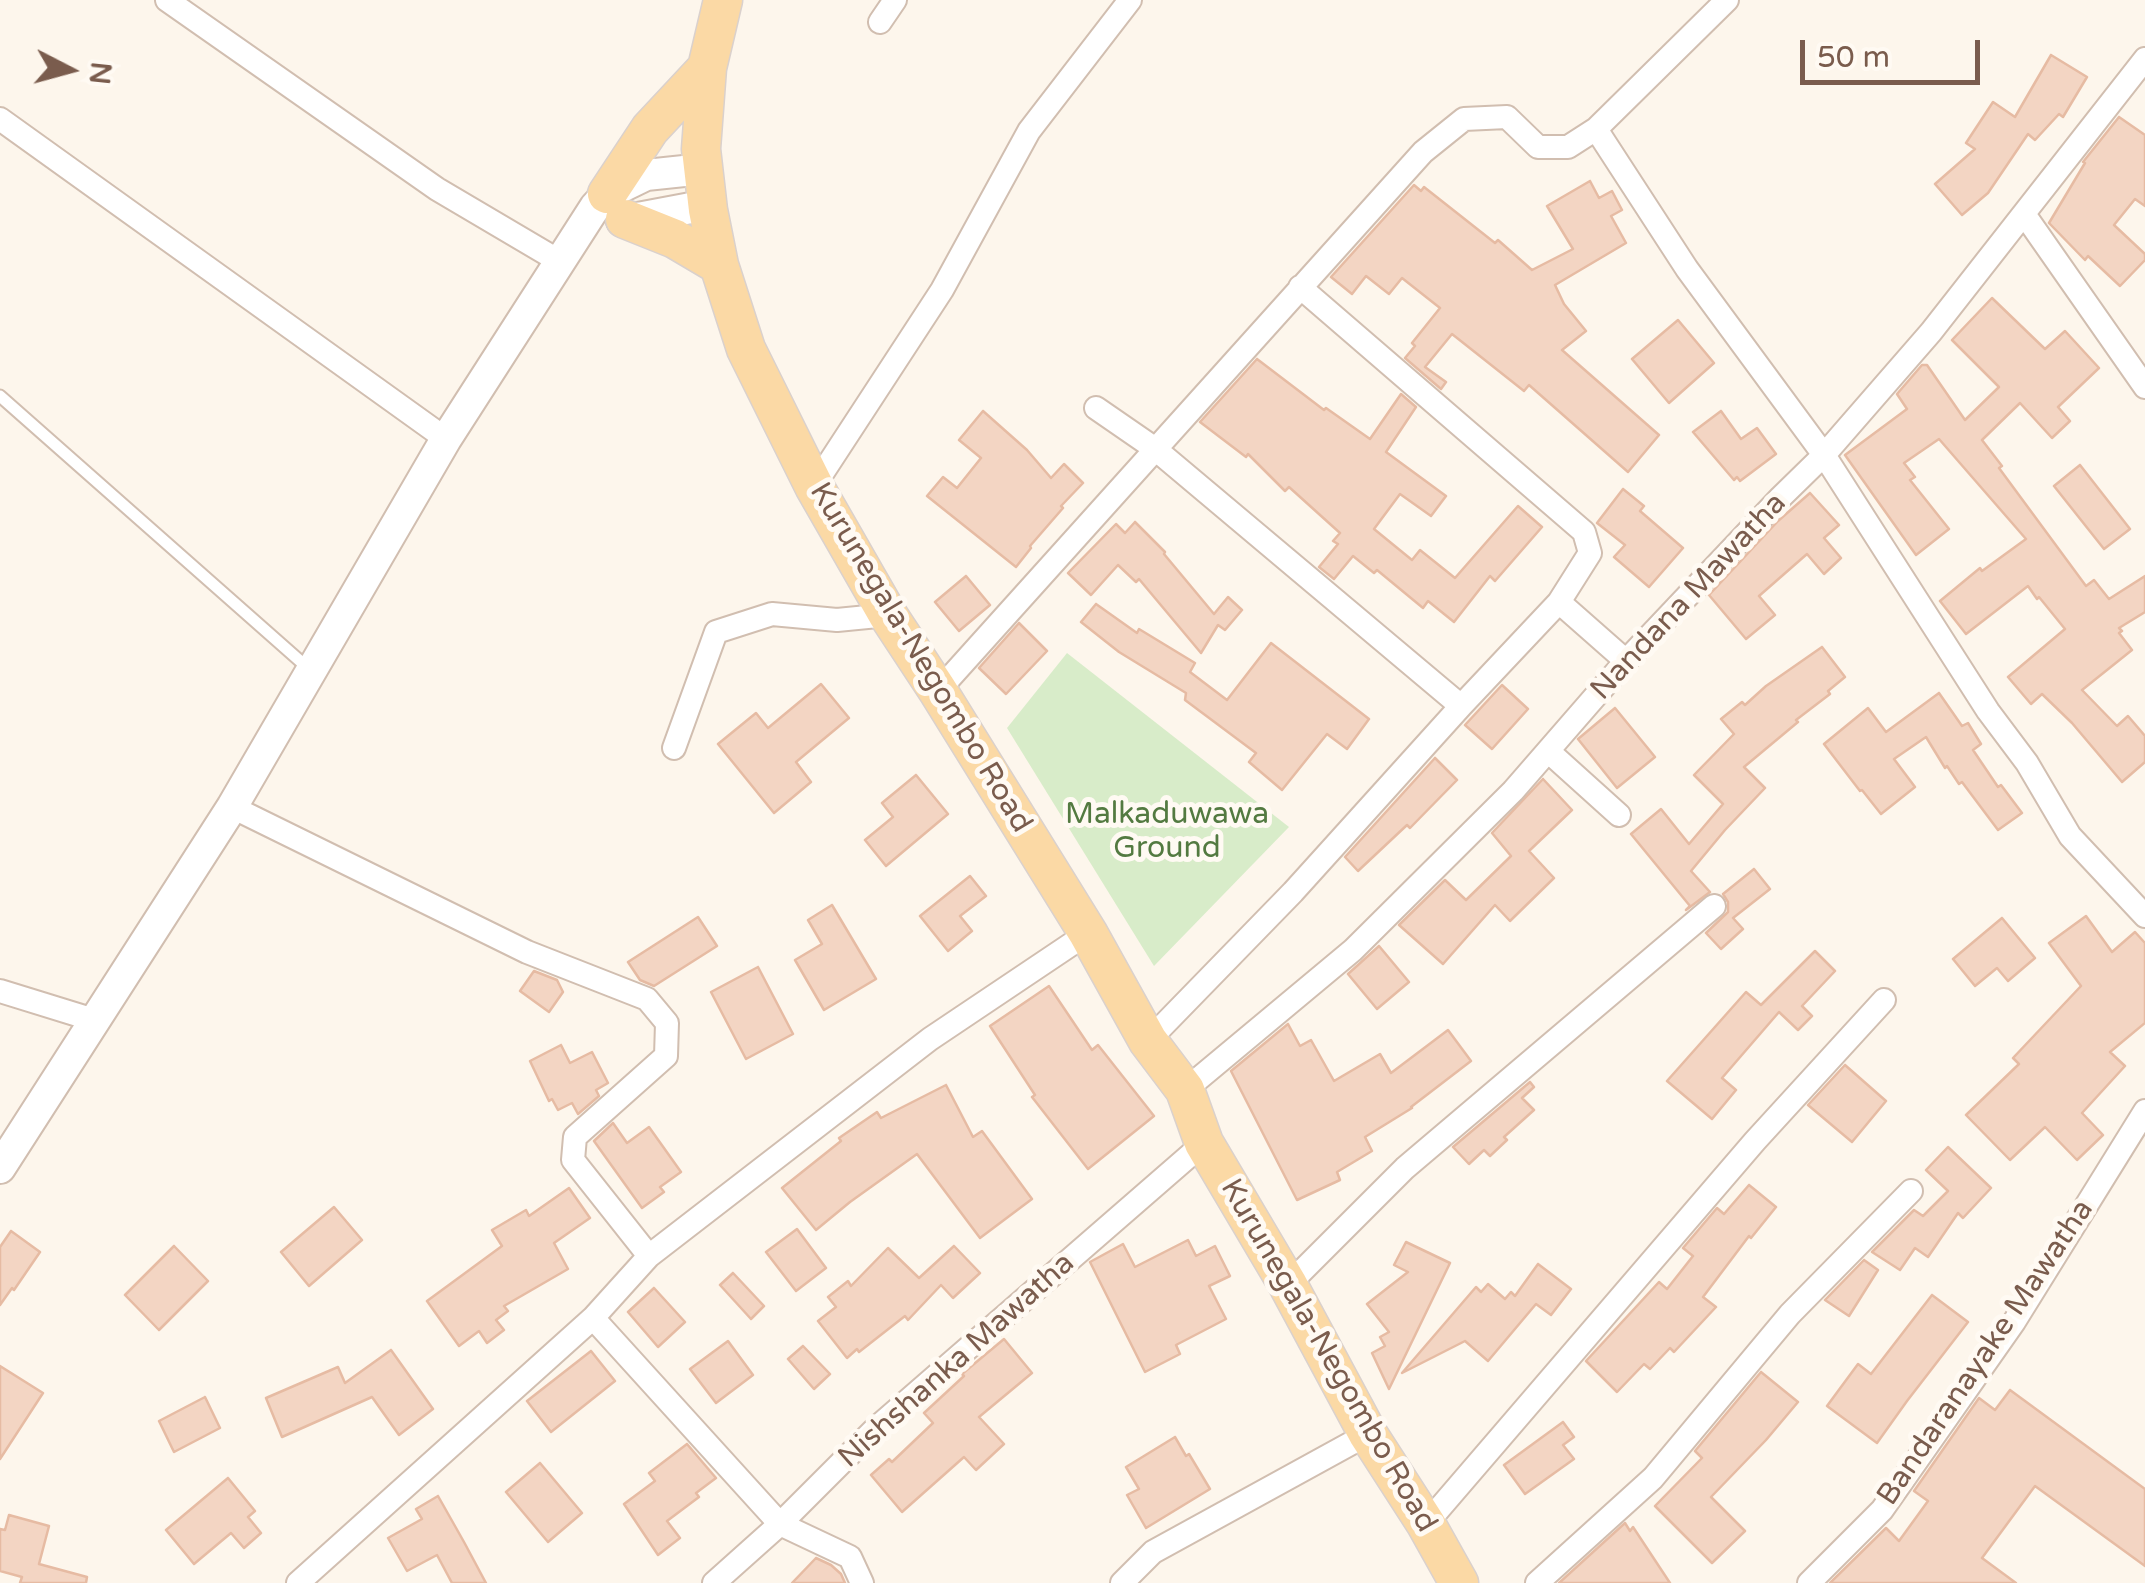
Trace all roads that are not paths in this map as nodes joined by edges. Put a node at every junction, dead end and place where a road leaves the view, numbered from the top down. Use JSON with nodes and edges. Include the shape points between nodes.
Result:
{"nodes":[{"id":1,"x":167,"y":0,"type":"edge"},
{"id":2,"x":724,"y":0,"type":"edge"},
{"id":3,"x":895,"y":0,"type":"edge"},
{"id":4,"x":1130,"y":0,"type":"edge"},
{"id":5,"x":1728,"y":0,"type":"edge"},
{"id":6,"x":880,"y":22,"type":"dead end"},
{"id":7,"x":2145,"y":58,"type":"edge"},
{"id":8,"x":707,"y":68,"type":"junction"},
{"id":9,"x":2136,"y":88,"type":"edge"},
{"id":10,"x":0,"y":119,"type":"edge"},
{"id":11,"x":1596,"y":129,"type":"junction"},
{"id":12,"x":703,"y":168,"type":"junction"},
{"id":13,"x":616,"y":206,"type":"junction"},
{"id":14,"x":708,"y":210,"type":"junction"},
{"id":15,"x":2024,"y":214,"type":"junction"},
{"id":16,"x":564,"y":254,"type":"junction"},
{"id":17,"x":719,"y":264,"type":"junction"},
{"id":18,"x":1300,"y":287,"type":"junction"},
{"id":19,"x":2145,"y":386,"type":"edge"},
{"id":20,"x":0,"y":396,"type":"edge"},
{"id":21,"x":1096,"y":408,"type":"dead end"},
{"id":22,"x":446,"y":439,"type":"junction"},
{"id":23,"x":1154,"y":448,"type":"junction"},
{"id":24,"x":1824,"y":455,"type":"junction"},
{"id":25,"x":814,"y":486,"type":"junction"},
{"id":26,"x":1558,"y":602,"type":"junction"},
{"id":27,"x":888,"y":614,"type":"junction"},
{"id":28,"x":1626,"y":661,"type":"junction"},
{"id":29,"x":311,"y":670,"type":"junction"},
{"id":30,"x":938,"y":690,"type":"junction"},
{"id":31,"x":1461,"y":706,"type":"junction"},
{"id":32,"x":674,"y":748,"type":"dead end"},
{"id":33,"x":1548,"y":751,"type":"junction"},
{"id":34,"x":232,"y":806,"type":"junction"},
{"id":35,"x":1619,"y":815,"type":"dead end"},
{"id":36,"x":1714,"y":906,"type":"dead end"},
{"id":37,"x":2145,"y":916,"type":"edge"},
{"id":38,"x":1088,"y":934,"type":"junction"},
{"id":39,"x":0,"y":991,"type":"edge"},
{"id":40,"x":1884,"y":1000,"type":"dead end"},
{"id":41,"x":94,"y":1020,"type":"junction"},
{"id":42,"x":1148,"y":1041,"type":"junction"},
{"id":43,"x":1185,"y":1090,"type":"junction"},
{"id":44,"x":2145,"y":1111,"type":"edge"},
{"id":45,"x":1204,"y":1143,"type":"junction"},
{"id":46,"x":0,"y":1168,"type":"edge"},
{"id":47,"x":1911,"y":1190,"type":"dead end"},
{"id":48,"x":649,"y":1256,"type":"junction"},
{"id":49,"x":1288,"y":1285,"type":"junction"},
{"id":50,"x":593,"y":1318,"type":"junction"},
{"id":51,"x":1368,"y":1434,"type":"junction"},
{"id":52,"x":780,"y":1524,"type":"junction"},
{"id":53,"x":1426,"y":1524,"type":"junction"},
{"id":54,"x":298,"y":1583,"type":"edge"},
{"id":55,"x":714,"y":1583,"type":"edge"},
{"id":56,"x":862,"y":1583,"type":"edge"},
{"id":57,"x":1122,"y":1583,"type":"edge"},
{"id":58,"x":1459,"y":1583,"type":"edge"},
{"id":59,"x":1537,"y":1583,"type":"edge"},
{"id":60,"x":1809,"y":1583,"type":"edge"}],
"edges":[{"from":1,"to":16,"type":"street","via":[[436,189]]},
{"from":2,"to":8,"type":"main road","name":"Kurunegala-Negombo Road"},
{"from":3,"to":6,"type":"street"},
{"from":4,"to":25,"type":"street","via":[[1029,132],[942,290]]},
{"from":5,"to":11,"type":"street"},
{"from":7,"to":9,"type":"street","name":"Nandana Mawatha"},
{"from":8,"to":12,"type":"main road","name":"Kurunegala-Negombo Road"},
{"from":8,"to":13,"type":"main road","via":[[650,129]]},
{"from":9,"to":15,"type":"street","name":"Nandana Mawatha"},
{"from":10,"to":22,"type":"street"},
{"from":11,"to":18,"type":"street","via":[[1568,147],[1538,147],[1507,118],[1464,119],[1423,152]]},
{"from":11,"to":24,"type":"street","via":[[1687,269]]},
{"from":12,"to":13,"type":"street","via":[[646,175]]},
{"from":12,"to":14,"type":"main road","name":"Kurunegala-Negombo Road"},
{"from":13,"to":14,"type":"street"},
{"from":13,"to":16,"type":"street","via":[[595,207]]},
{"from":13,"to":17,"type":"main road"},
{"from":14,"to":17,"type":"main road","name":"Kurunegala-Negombo Road"},
{"from":15,"to":19,"type":"street"},
{"from":15,"to":24,"type":"street","name":"Nandana Mawatha"},
{"from":16,"to":22,"type":"street"},
{"from":17,"to":25,"type":"main road","name":"Kurunegala-Negombo Road","via":[[746,349]]},
{"from":18,"to":23,"type":"street"},
{"from":18,"to":26,"type":"street","via":[[1584,532],[1590,553]]},
{"from":20,"to":29,"type":"lane"},
{"from":21,"to":23,"type":"street"},
{"from":22,"to":29,"type":"street"},
{"from":23,"to":30,"type":"street"},
{"from":23,"to":31,"type":"street"},
{"from":24,"to":28,"type":"street","name":"Nandana Mawatha"},
{"from":24,"to":37,"type":"street","via":[[2070,836]]},
{"from":25,"to":27,"type":"main road","name":"Kurunegala-Negombo Road"},
{"from":26,"to":28,"type":"street"},
{"from":26,"to":31,"type":"street"},
{"from":27,"to":30,"type":"main road","name":"Kurunegala-Negombo Road"},
{"from":27,"to":32,"type":"street","via":[[837,620],[772,614],[716,632]]},
{"from":28,"to":33,"type":"street","name":"Nandana Mawatha"},
{"from":29,"to":34,"type":"street"},
{"from":30,"to":38,"type":"main road","name":"Kurunegala-Negombo Road"},
{"from":31,"to":42,"type":"street"},
{"from":33,"to":35,"type":"street"},
{"from":33,"to":43,"type":"street","name":"Nandana Mawatha","via":[[1352,950]]},
{"from":34,"to":41,"type":"street"},
{"from":34,"to":48,"type":"street","via":[[527,952],[647,999],[667,1023],[666,1056],[575,1137],[573,1160]]},
{"from":36,"to":49,"type":"street","via":[[1405,1168]]},
{"from":38,"to":42,"type":"main road","name":"Kurunegala-Negombo Road"},
{"from":38,"to":48,"type":"street","via":[[930,1039]]},
{"from":39,"to":41,"type":"street"},
{"from":40,"to":53,"type":"street"},
{"from":41,"to":46,"type":"street"},
{"from":42,"to":43,"type":"main road","name":"Kurunegala-Negombo Road"},
{"from":43,"to":45,"type":"main road","name":"Kurunegala-Negombo Road"},
{"from":44,"to":60,"type":"street","name":"Bandaranayake Mawatha","via":[[2014,1322],[1882,1510]]},
{"from":45,"to":49,"type":"main road","name":"Kurunegala-Negombo Road"},
{"from":45,"to":52,"type":"street","name":"Nishshanka Mawatha","via":[[875,1429]]},
{"from":47,"to":59,"type":"street","via":[[1790,1314],[1652,1478]]},
{"from":48,"to":50,"type":"street"},
{"from":49,"to":51,"type":"main road","name":"Kurunegala-Negombo Road"},
{"from":50,"to":52,"type":"street"},
{"from":50,"to":54,"type":"street"},
{"from":51,"to":53,"type":"main road","name":"Kurunegala-Negombo Road"},
{"from":51,"to":57,"type":"street","via":[[1153,1552]]},
{"from":52,"to":55,"type":"street","name":"Nishshanka Mawatha"},
{"from":52,"to":56,"type":"street","via":[[850,1558]]},
{"from":53,"to":58,"type":"main road","name":"Kurunegala-Negombo Road"}]}
